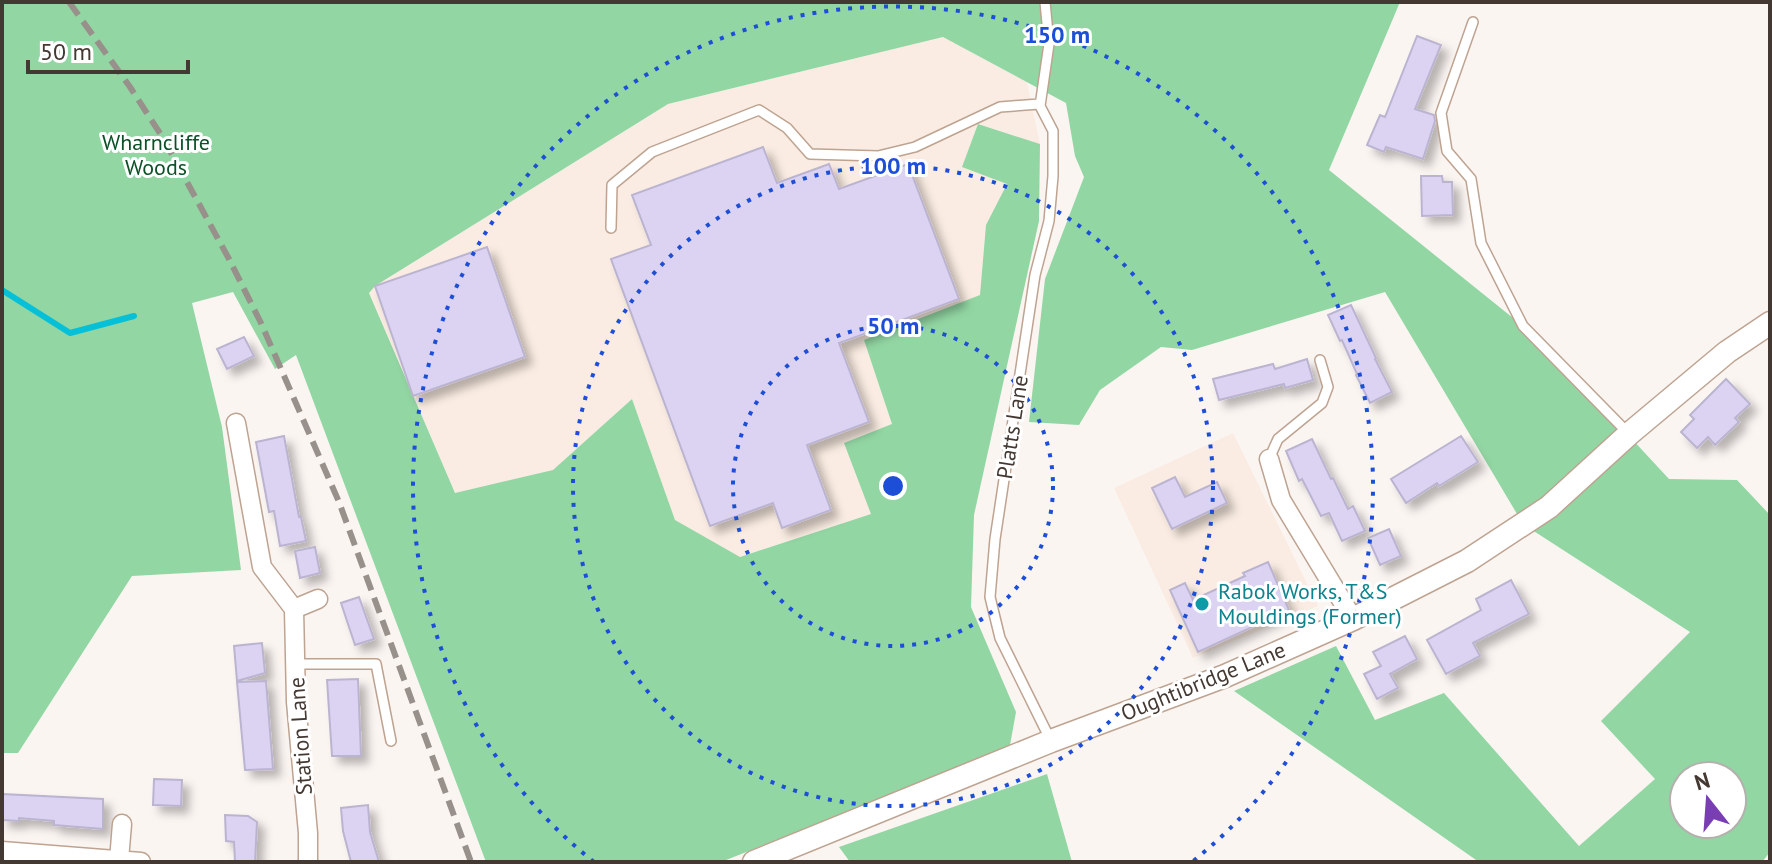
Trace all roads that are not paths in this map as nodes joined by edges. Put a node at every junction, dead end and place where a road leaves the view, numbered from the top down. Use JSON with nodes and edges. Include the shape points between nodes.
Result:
{"nodes":[{"id":1,"x":1045,"y":2,"type":"edge"},
{"id":2,"x":1473,"y":22,"type":"dead end"},
{"id":3,"x":1040,"y":106,"type":"junction"},
{"id":4,"x":611,"y":228,"type":"dead end"},
{"id":5,"x":1770,"y":323,"type":"edge"},
{"id":6,"x":1320,"y":360,"type":"dead end"},
{"id":7,"x":236,"y":423,"type":"dead end"},
{"id":8,"x":1629,"y":434,"type":"junction"},
{"id":9,"x":1269,"y":459,"type":"joint"},
{"id":10,"x":318,"y":599,"type":"dead end"},
{"id":11,"x":294,"y":609,"type":"junction"},
{"id":12,"x":1353,"y":619,"type":"junction"},
{"id":13,"x":295,"y":664,"type":"junction"},
{"id":14,"x":391,"y":741,"type":"dead end"},
{"id":15,"x":1051,"y":741,"type":"junction"},
{"id":16,"x":122,"y":824,"type":"dead end"},
{"id":17,"x":2,"y":851,"type":"edge"},
{"id":18,"x":119,"y":860,"type":"edge"},
{"id":19,"x":141,"y":862,"type":"edge"},
{"id":20,"x":308,"y":862,"type":"edge"},
{"id":21,"x":754,"y":862,"type":"edge"}],
"edges":[{"from":1,"to":3,"type":"lane","via":[[1049,44]]},
{"from":2,"to":8,"type":"lane","via":[[1441,113],[1447,151],[1471,179],[1481,243],[1523,326]]},
{"from":3,"to":4,"type":"lane","via":[[1000,107],[915,147],[878,156],[810,154],[787,128],[759,110],[652,152],[612,185]]},
{"from":3,"to":15,"type":"lane","name":"Platts Lane","via":[[1053,131],[1049,221],[1035,275],[990,597],[1000,638]]},
{"from":5,"to":8,"type":"street","name":"Oughtibridge Lane"},
{"from":6,"to":9,"type":"lane","via":[[1328,387],[1322,403],[1278,439]]},
{"from":7,"to":11,"type":"street","via":[[262,567]]},
{"from":8,"to":12,"type":"street","name":"Oughtibridge Lane","via":[[1549,507],[1467,561]]},
{"from":9,"to":12,"type":"street","via":[[1281,500]]},
{"from":10,"to":11,"type":"street"},
{"from":11,"to":13,"type":"street","name":"Station Lane"},
{"from":12,"to":15,"type":"street","name":"Oughtibridge Lane","via":[[1225,676]]},
{"from":13,"to":14,"type":"lane","via":[[376,664]]},
{"from":13,"to":20,"type":"street","name":"Station Lane"},
{"from":15,"to":21,"type":"street","name":"Oughtibridge Lane"},
{"from":16,"to":18,"type":"street"},
{"from":17,"to":18,"type":"street"},
{"from":18,"to":19,"type":"street"}]}
